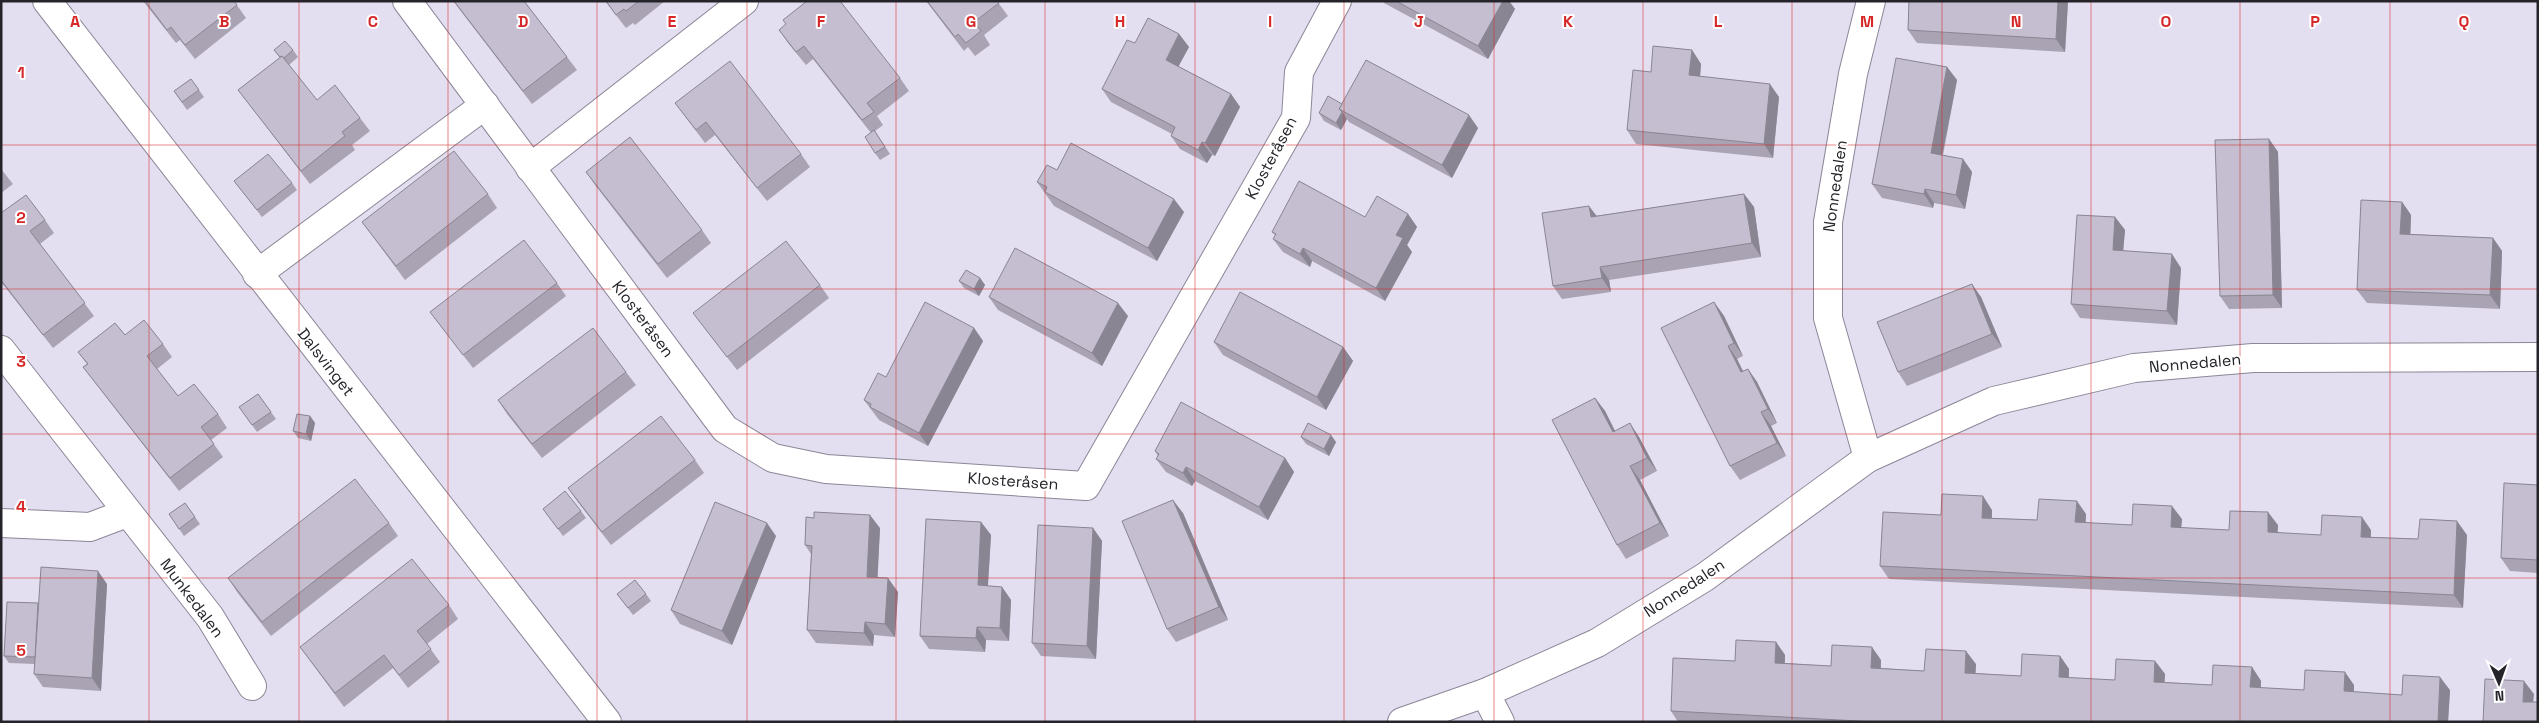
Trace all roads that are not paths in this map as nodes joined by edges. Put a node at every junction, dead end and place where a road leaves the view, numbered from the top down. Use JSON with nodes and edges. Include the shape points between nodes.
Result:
{"nodes":[{"id":1,"x":47,"y":1,"type":"edge"},
{"id":2,"x":407,"y":1,"type":"edge"},
{"id":3,"x":744,"y":1,"type":"edge"},
{"id":4,"x":1337,"y":1,"type":"edge"},
{"id":5,"x":1871,"y":1,"type":"edge"},
{"id":6,"x":485,"y":105,"type":"junction"},
{"id":7,"x":530,"y":168,"type":"junction"},
{"id":8,"x":258,"y":274,"type":"junction"},
{"id":9,"x":1,"y":350,"type":"edge"},
{"id":10,"x":2538,"y":357,"type":"edge"},
{"id":11,"x":1868,"y":458,"type":"junction"},
{"id":12,"x":127,"y":513,"type":"junction"},
{"id":13,"x":1,"y":523,"type":"edge"},
{"id":14,"x":252,"y":686,"type":"dead end"},
{"id":15,"x":1485,"y":693,"type":"junction"},
{"id":16,"x":607,"y":722,"type":"edge"},
{"id":17,"x":1402,"y":722,"type":"edge"},
{"id":18,"x":1500,"y":722,"type":"edge"}],
"edges":[{"from":1,"to":8,"type":"street","name":"Dalsvinget"},
{"from":2,"to":6,"type":"street","name":"Klosteråsen"},
{"from":3,"to":7,"type":"street"},
{"from":4,"to":7,"type":"street","name":"Klosteråsen","via":[[1299,72],[1296,118],[1086,486],[826,469],[773,458],[725,429]]},
{"from":5,"to":11,"type":"street","name":"Nonnedalen","via":[[1853,74],[1828,222],[1828,318]]},
{"from":6,"to":7,"type":"street","name":"Klosteråsen"},
{"from":6,"to":8,"type":"street"},
{"from":8,"to":16,"type":"street","name":"Dalsvinget"},
{"from":9,"to":12,"type":"street","name":"Munkedalen"},
{"from":10,"to":11,"type":"street","name":"Nonnedalen","via":[[2252,358],[2134,368],[1994,401]]},
{"from":11,"to":15,"type":"street","name":"Nonnedalen","via":[[1697,582],[1597,643]]},
{"from":12,"to":13,"type":"street","via":[[90,528]]},
{"from":12,"to":14,"type":"street","name":"Munkedalen","via":[[210,617]]},
{"from":15,"to":17,"type":"street","name":"Nonnedalen"},
{"from":15,"to":18,"type":"street"}]}
